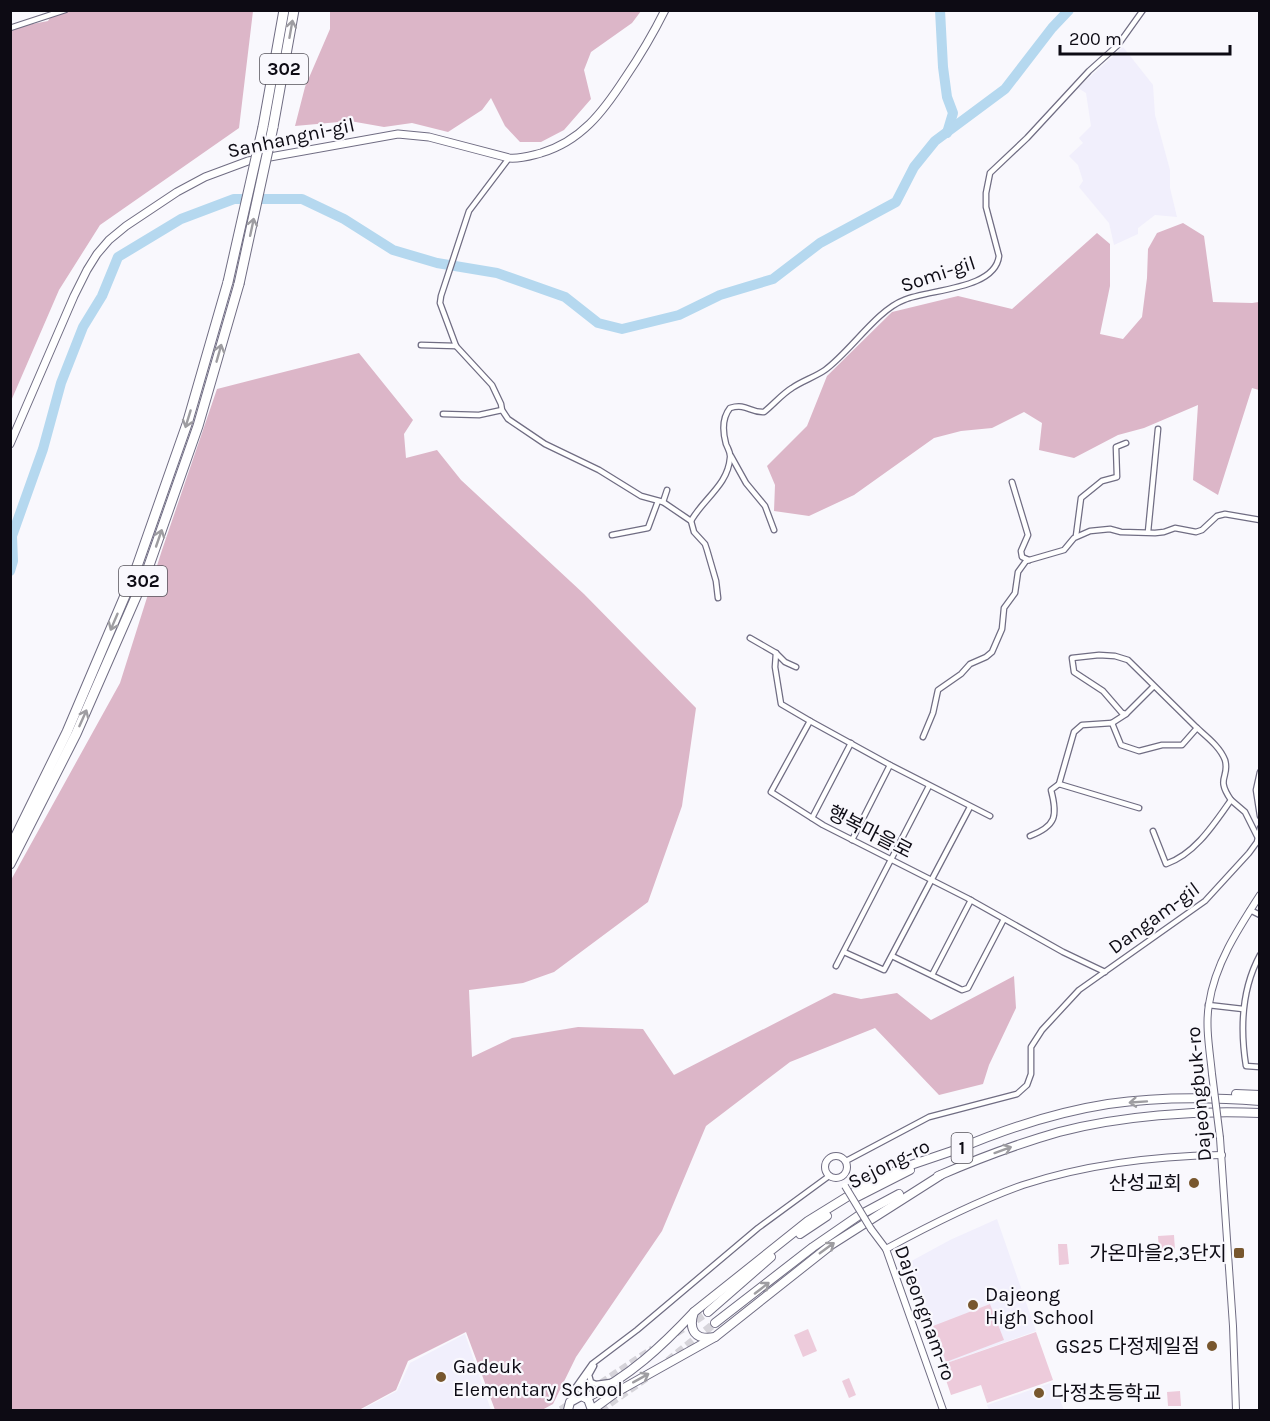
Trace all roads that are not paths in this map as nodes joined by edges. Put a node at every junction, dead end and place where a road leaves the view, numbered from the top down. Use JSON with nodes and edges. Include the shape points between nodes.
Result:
{"nodes":[{"id":1,"x":65,"y":10,"type":"edge"},
{"id":2,"x":284,"y":10,"type":"edge"},
{"id":3,"x":294,"y":10,"type":"edge"},
{"id":4,"x":665,"y":10,"type":"edge"},
{"id":5,"x":1143,"y":10,"type":"edge"},
{"id":6,"x":10,"y":28,"type":"edge"},
{"id":7,"x":268,"y":127,"type":"junction"},
{"id":8,"x":509,"y":158,"type":"junction"},
{"id":9,"x":421,"y":345,"type":"dead end"},
{"id":10,"x":456,"y":346,"type":"junction"},
{"id":11,"x":502,"y":410,"type":"junction"},
{"id":12,"x":443,"y":414,"type":"dead end"},
{"id":13,"x":1158,"y":429,"type":"dead end"},
{"id":14,"x":1126,"y":443,"type":"dead end"},
{"id":15,"x":10,"y":444,"type":"edge"},
{"id":16,"x":731,"y":456,"type":"junction"},
{"id":17,"x":1012,"y":482,"type":"dead end"},
{"id":18,"x":667,"y":490,"type":"dead end"},
{"id":19,"x":660,"y":502,"type":"junction"},
{"id":20,"x":1260,"y":520,"type":"edge"},
{"id":21,"x":691,"y":521,"type":"junction"},
{"id":22,"x":774,"y":530,"type":"dead end"},
{"id":23,"x":1148,"y":532,"type":"junction"},
{"id":24,"x":612,"y":535,"type":"dead end"},
{"id":25,"x":1076,"y":537,"type":"junction"},
{"id":26,"x":1029,"y":560,"type":"junction"},
{"id":27,"x":718,"y":598,"type":"dead end"},
{"id":28,"x":750,"y":638,"type":"dead end"},
{"id":29,"x":776,"y":653,"type":"junction"},
{"id":30,"x":796,"y":667,"type":"dead end"},
{"id":31,"x":1154,"y":686,"type":"junction"},
{"id":32,"x":1126,"y":714,"type":"junction"},
{"id":33,"x":810,"y":721,"type":"junction"},
{"id":34,"x":1112,"y":723,"type":"junction"},
{"id":35,"x":1197,"y":728,"type":"junction"},
{"id":36,"x":923,"y":737,"type":"dead end"},
{"id":37,"x":851,"y":743,"type":"junction"},
{"id":38,"x":890,"y":765,"type":"junction"},
{"id":39,"x":1260,"y":772,"type":"edge"},
{"id":40,"x":1059,"y":784,"type":"junction"},
{"id":41,"x":929,"y":786,"type":"junction"},
{"id":42,"x":1231,"y":800,"type":"junction"},
{"id":43,"x":970,"y":807,"type":"junction"},
{"id":44,"x":1139,"y":808,"type":"dead end"},
{"id":45,"x":990,"y":816,"type":"dead end"},
{"id":46,"x":1260,"y":816,"type":"edge"},
{"id":47,"x":812,"y":818,"type":"junction"},
{"id":48,"x":1260,"y":828,"type":"edge"},
{"id":49,"x":1153,"y":831,"type":"dead end"},
{"id":50,"x":1030,"y":837,"type":"dead end"},
{"id":51,"x":1258,"y":837,"type":"junction"},
{"id":52,"x":852,"y":840,"type":"junction"},
{"id":53,"x":10,"y":848,"type":"edge"},
{"id":54,"x":891,"y":860,"type":"junction"},
{"id":55,"x":10,"y":864,"type":"edge"},
{"id":56,"x":931,"y":880,"type":"junction"},
{"id":57,"x":1260,"y":895,"type":"edge"},
{"id":58,"x":971,"y":900,"type":"junction"},
{"id":59,"x":1250,"y":910,"type":"junction"},
{"id":60,"x":1260,"y":915,"type":"edge"},
{"id":61,"x":1004,"y":919,"type":"junction"},
{"id":62,"x":844,"y":952,"type":"junction"},
{"id":63,"x":1260,"y":955,"type":"edge"},
{"id":64,"x":892,"y":956,"type":"junction"},
{"id":65,"x":836,"y":966,"type":"dead end"},
{"id":66,"x":1105,"y":972,"type":"junction"},
{"id":67,"x":932,"y":975,"type":"junction"},
{"id":68,"x":1208,"y":1005,"type":"junction"},
{"id":69,"x":1243,"y":1009,"type":"junction"},
{"id":70,"x":1260,"y":1067,"type":"edge"},
{"id":71,"x":1260,"y":1095,"type":"edge"},
{"id":72,"x":1161,"y":1101,"type":"junction"},
{"id":73,"x":1260,"y":1101,"type":"edge"},
{"id":74,"x":1221,"y":1111,"type":"junction"},
{"id":75,"x":1260,"y":1113,"type":"edge"},
{"id":76,"x":1260,"y":1119,"type":"edge"},
{"id":77,"x":961,"y":1148,"type":"junction"},
{"id":78,"x":1222,"y":1155,"type":"junction"},
{"id":79,"x":846,"y":1161,"type":"junction"},
{"id":80,"x":941,"y":1175,"type":"junction"},
{"id":81,"x":829,"y":1176,"type":"junction"},
{"id":82,"x":841,"y":1178,"type":"junction"},
{"id":83,"x":886,"y":1249,"type":"junction"},
{"id":84,"x":694,"y":1312,"type":"junction"},
{"id":85,"x":708,"y":1312,"type":"tunnel mouth"},
{"id":86,"x":715,"y":1323,"type":"tunnel mouth"},
{"id":87,"x":715,"y":1337,"type":"junction"},
{"id":88,"x":599,"y":1359,"type":"junction"},
{"id":89,"x":594,"y":1366,"type":"junction"},
{"id":90,"x":619,"y":1379,"type":"junction"},
{"id":91,"x":584,"y":1397,"type":"junction"},
{"id":92,"x":568,"y":1408,"type":"edge"},
{"id":93,"x":592,"y":1410,"type":"edge"},
{"id":94,"x":944,"y":1410,"type":"edge"},
{"id":95,"x":1236,"y":1410,"type":"edge"}],
"edges":[{"from":1,"to":6,"type":"street"},
{"from":2,"to":7,"type":"highway","number":"302"},
{"from":7,"to":3,"type":"highway","number":"302","one_way":true},
{"from":4,"to":8,"type":"main road","name":"Sanhangni-gil","via":[[613,98],[588,127],[550,150],[521,159]]},
{"from":5,"to":16,"type":"street","name":"Somi-gil","via":[[1118,45],[990,173],[986,207],[999,256],[994,270],[960,287],[920,294],[890,306],[824,370],[791,388],[764,412],[745,406],[730,408],[724,426]]},
{"from":7,"to":53,"type":"highway","number":"302","one_way":true,"bridge":true,"via":[[187,424],[135,572],[67,732]]},
{"from":55,"to":7,"type":"highway","number":"302","one_way":true,"bridge":true,"via":[[76,734],[146,574],[198,426],[239,284]]},
{"from":8,"to":10,"type":"street","via":[[467,216],[441,296]]},
{"from":8,"to":15,"type":"main road","name":"Sanhangni-gil","via":[[429,137],[398,134],[253,159],[177,192],[126,226],[97,254],[74,296]]},
{"from":9,"to":10,"type":"street"},
{"from":10,"to":11,"type":"street","via":[[492,385]]},
{"from":11,"to":12,"type":"street","via":[[479,415]]},
{"from":11,"to":19,"type":"street","via":[[531,436],[641,496]]},
{"from":13,"to":23,"type":"street"},
{"from":14,"to":25,"type":"street","via":[[1116,447],[1117,477],[1102,481],[1081,498]]},
{"from":16,"to":21,"type":"street","via":[[724,480]]},
{"from":16,"to":22,"type":"street","name":"Somi-gil","via":[[765,506]]},
{"from":17,"to":26,"type":"street","via":[[1028,535],[1022,557]]},
{"from":18,"to":19,"type":"street"},
{"from":19,"to":21,"type":"street"},
{"from":19,"to":24,"type":"street","via":[[648,528]]},
{"from":20,"to":23,"type":"street","via":[[1225,514],[1196,532],[1175,528]]},
{"from":21,"to":27,"type":"street","via":[[694,532],[705,544]]},
{"from":23,"to":25,"type":"street","via":[[1102,529]]},
{"from":25,"to":26,"type":"street","via":[[1064,550]]},
{"from":26,"to":36,"type":"street","via":[[1020,566],[1015,593],[1004,608],[1002,629],[992,652],[938,690]]},
{"from":28,"to":29,"type":"street"},
{"from":29,"to":30,"type":"street"},
{"from":29,"to":33,"type":"street","via":[[781,704]]},
{"from":31,"to":32,"type":"street"},
{"from":31,"to":32,"type":"street","via":[[1128,660],[1099,655],[1072,658],[1074,672],[1103,691]]},
{"from":31,"to":35,"type":"street"},
{"from":32,"to":34,"type":"street"},
{"from":33,"to":37,"type":"street"},
{"from":33,"to":47,"type":"street","name":"행복마을로","via":[[771,792]]},
{"from":34,"to":35,"type":"street","via":[[1121,745],[1139,751],[1182,745]]},
{"from":34,"to":40,"type":"street","via":[[1082,725],[1074,732]]},
{"from":35,"to":42,"type":"street","via":[[1221,752],[1226,768],[1222,780]]},
{"from":37,"to":38,"type":"street"},
{"from":37,"to":47,"type":"street"},
{"from":38,"to":41,"type":"street"},
{"from":38,"to":52,"type":"street"},
{"from":39,"to":46,"type":"street","via":[[1256,790]]},
{"from":40,"to":44,"type":"street"},
{"from":40,"to":50,"type":"street","via":[[1051,790],[1056,813],[1052,824]]},
{"from":41,"to":43,"type":"street"},
{"from":41,"to":54,"type":"street"},
{"from":42,"to":49,"type":"street","via":[[1203,838],[1179,860],[1166,864]]},
{"from":42,"to":51,"type":"street","via":[[1245,812]]},
{"from":43,"to":45,"type":"street"},
{"from":43,"to":56,"type":"street"},
{"from":47,"to":52,"type":"street","name":"행복마을로"},
{"from":48,"to":51,"type":"street","name":"Dangam-gil"},
{"from":51,"to":66,"type":"street","name":"Dangam-gil","via":[[1249,853],[1205,901]]},
{"from":52,"to":54,"type":"street","name":"행복마을로"},
{"from":54,"to":56,"type":"street","name":"행복마을로"},
{"from":54,"to":62,"type":"street"},
{"from":56,"to":58,"type":"street","name":"행복마을로"},
{"from":56,"to":64,"type":"street"},
{"from":57,"to":59,"type":"street","name":"Dajeongbuk-ro"},
{"from":58,"to":61,"type":"street","name":"행복마을로"},
{"from":58,"to":67,"type":"street"},
{"from":59,"to":60,"type":"street"},
{"from":59,"to":68,"type":"street","name":"Dajeongbuk-ro","via":[[1229,944]]},
{"from":61,"to":66,"type":"street","name":"행복마을로"},
{"from":61,"to":67,"type":"street","via":[[968,988],[962,990]]},
{"from":62,"to":64,"type":"street","via":[[884,970]]},
{"from":62,"to":65,"type":"street"},
{"from":63,"to":69,"type":"street","via":[[1248,983]]},
{"from":64,"to":67,"type":"street"},
{"from":66,"to":79,"type":"street","name":"Dangam-gil","via":[[1079,990],[1042,1030],[1031,1047],[1027,1085],[1017,1094],[929,1117]]},
{"from":68,"to":69,"type":"street"},
{"from":68,"to":78,"type":"street","name":"Dajeongbuk-ro","bridge":true},
{"from":69,"to":70,"type":"street","via":[[1246,1066]]},
{"from":71,"to":72,"type":"highway","via":[[1200,1095]]},
{"from":72,"to":73,"type":"highway","name":"Sejong-ro","number":"1"},
{"from":72,"to":77,"type":"highway","name":"Sejong-ro","number":"1","one_way":true,"via":[[1108,1104],[1056,1116]]},
{"from":74,"to":75,"type":"highway","name":"Sejong-ro","number":"1"},
{"from":74,"to":76,"type":"highway"},
{"from":80,"to":74,"type":"highway","name":"Sejong-ro","number":"1","one_way":true,"via":[[1060,1132]]},
{"from":77,"to":84,"type":"highway","via":[[899,1168],[808,1221]]},
{"from":77,"to":85,"type":"highway","name":"Sejong-ro","number":"1","via":[[849,1201],[767,1260]]},
{"from":78,"to":83,"type":"street","via":[[1153,1158],[1057,1175],[958,1212]]},
{"from":78,"to":95,"type":"street","name":"Dajeongbuk-ro"},
{"from":79,"to":81,"type":"street","via":[[838,1156],[828,1160],[825,1166]]},
{"from":79,"to":82,"type":"street","via":[[847,1171]]},
{"from":86,"to":80,"type":"highway","name":"Sejong-ro","number":"1","one_way":true,"via":[[858,1216]]},
{"from":87,"to":80,"type":"highway","one_way":true,"via":[[831,1245]]},
{"from":81,"to":82,"type":"street"},
{"from":81,"to":88,"type":"street","via":[[758,1228]]},
{"from":82,"to":83,"type":"street","name":"Dajeongnam-ro","bridge":true},
{"from":83,"to":94,"type":"street","name":"Dajeongnam-ro"},
{"from":84,"to":87,"type":"highway","via":[[691,1322],[699,1337]]},
{"from":84,"to":90,"type":"main road","via":[[662,1345]]},
{"from":93,"to":87,"type":"main road","one_way":true},
{"from":88,"to":89,"type":"street"},
{"from":88,"to":92,"type":"street","via":[[574,1388]]},
{"from":89,"to":90,"type":"street","via":[[589,1375],[591,1382]]},
{"from":89,"to":91,"type":"street","via":[[582,1382]]},
{"from":90,"to":91,"type":"main road"},
{"from":91,"to":92,"type":"main road","via":[[577,1397]]},
{"from":91,"to":93,"type":"main road","via":[[591,1402]]}]}
